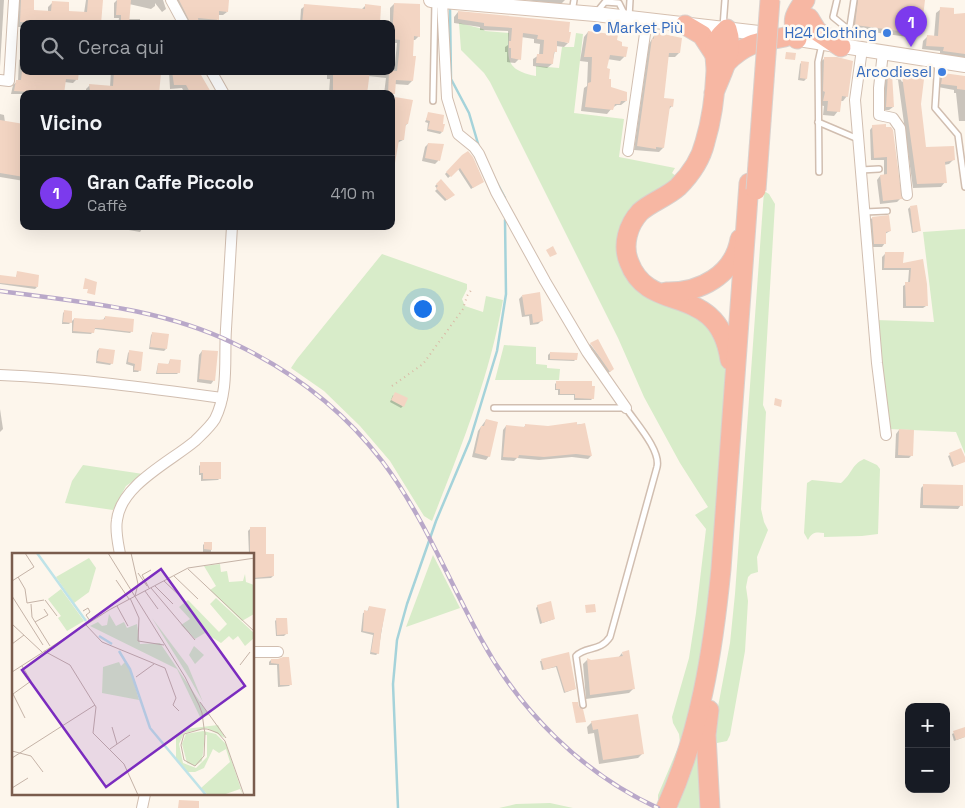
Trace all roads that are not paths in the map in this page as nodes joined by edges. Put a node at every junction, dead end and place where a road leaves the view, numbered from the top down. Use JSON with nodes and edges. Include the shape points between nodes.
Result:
{"nodes":[{"id":1,"x":14,"y":0,"type":"edge"},
{"id":2,"x":171,"y":0,"type":"edge"},
{"id":3,"x":436,"y":0,"type":"edge"},
{"id":4,"x":630,"y":0,"type":"edge"},
{"id":5,"x":725,"y":0,"type":"edge"},
{"id":6,"x":759,"y":0,"type":"edge"},
{"id":7,"x":770,"y":0,"type":"edge"},
{"id":8,"x":837,"y":0,"type":"edge"},
{"id":9,"x":854,"y":0,"type":"edge"},
{"id":10,"x":473,"y":2,"type":"edge"},
{"id":11,"x":573,"y":6,"type":"edge"},
{"id":12,"x":805,"y":8,"type":"edge"},
{"id":13,"x":628,"y":18,"type":"junction"},
{"id":14,"x":182,"y":20,"type":"edge"},
{"id":15,"x":647,"y":20,"type":"junction"},
{"id":16,"x":685,"y":25,"type":"junction"},
{"id":17,"x":725,"y":29,"type":"junction"},
{"id":18,"x":759,"y":33,"type":"junction"},
{"id":19,"x":791,"y":38,"type":"junction"},
{"id":20,"x":846,"y":41,"type":"junction"},
{"id":21,"x":822,"y":43,"type":"junction"},
{"id":22,"x":862,"y":49,"type":"junction"},
{"id":23,"x":883,"y":52,"type":"junction"},
{"id":24,"x":721,"y":59,"type":"junction"},
{"id":25,"x":938,"y":61,"type":"junction"},
{"id":26,"x":965,"y":65,"type":"edge"},
{"id":27,"x":213,"y":75,"type":"edge"},
{"id":28,"x":0,"y":80,"type":"edge"},
{"id":29,"x":222,"y":90,"type":"edge"},
{"id":30,"x":433,"y":101,"type":"dead end"},
{"id":31,"x":818,"y":122,"type":"junction"},
{"id":32,"x":858,"y":139,"type":"junction"},
{"id":33,"x":628,"y":151,"type":"dead end"},
{"id":34,"x":879,"y":169,"type":"dead end"},
{"id":35,"x":861,"y":170,"type":"junction"},
{"id":36,"x":819,"y":172,"type":"dead end"},
{"id":37,"x":749,"y":187,"type":"junction"},
{"id":38,"x":965,"y":187,"type":"edge"},
{"id":39,"x":907,"y":196,"type":"dead end"},
{"id":40,"x":887,"y":211,"type":"dead end"},
{"id":41,"x":864,"y":212,"type":"junction"},
{"id":42,"x":232,"y":230,"type":"edge"},
{"id":43,"x":658,"y":292,"type":"junction"},
{"id":44,"x":0,"y":375,"type":"edge"},
{"id":45,"x":222,"y":398,"type":"junction"},
{"id":46,"x":494,"y":408,"type":"dead end"},
{"id":47,"x":626,"y":408,"type":"junction"},
{"id":48,"x":886,"y":435,"type":"dead end"},
{"id":49,"x":730,"y":449,"type":"junction"},
{"id":50,"x":120,"y":553,"type":"edge"},
{"id":51,"x":255,"y":652,"type":"edge"},
{"id":52,"x":278,"y":652,"type":"dead end"},
{"id":53,"x":583,"y":705,"type":"dead end"},
{"id":54,"x":699,"y":742,"type":"junction"},
{"id":55,"x":666,"y":808,"type":"edge"},
{"id":56,"x":710,"y":808,"type":"edge"}],
"edges":[{"from":1,"to":28,"type":"street","via":[[9,81]]},
{"from":2,"to":14,"type":"street"},
{"from":3,"to":10,"type":"main road"},
{"from":3,"to":30,"type":"lane"},
{"from":3,"to":47,"type":"street","via":[[446,98],[458,134],[474,147],[545,281],[587,352]]},
{"from":4,"to":13,"type":"lane"},
{"from":5,"to":17,"type":"lane"},
{"from":6,"to":37,"type":"highway"},
{"from":7,"to":37,"type":"highway","bridge":true},
{"from":8,"to":20,"type":"lane","via":[[834,17]]},
{"from":9,"to":20,"type":"lane"},
{"from":10,"to":11,"type":"main road"},
{"from":11,"to":13,"type":"main road","via":[[595,14]]},
{"from":12,"to":18,"type":"highway"},
{"from":12,"to":19,"type":"highway","via":[[806,29]]},
{"from":12,"to":20,"type":"highway","via":[[817,31]]},
{"from":13,"to":15,"type":"main road"},
{"from":15,"to":16,"type":"main road"},
{"from":15,"to":33,"type":"street"},
{"from":16,"to":17,"type":"main road"},
{"from":16,"to":24,"type":"highway","via":[[702,35]]},
{"from":17,"to":18,"type":"main road"},
{"from":17,"to":24,"type":"highway","via":[[717,42]]},
{"from":18,"to":19,"type":"main road"},
{"from":19,"to":21,"type":"main road"},
{"from":19,"to":24,"type":"highway","via":[[759,42]]},
{"from":20,"to":21,"type":"main road"},
{"from":20,"to":22,"type":"main road"},
{"from":21,"to":31,"type":"lane","via":[[818,62]]},
{"from":22,"to":23,"type":"main road"},
{"from":22,"to":32,"type":"street","via":[[855,100]]},
{"from":23,"to":25,"type":"main road"},
{"from":23,"to":39,"type":"street","via":[[880,115],[893,118],[900,128]]},
{"from":24,"to":43,"type":"highway","via":[[722,69],[703,150],[692,170],[670,193],[640,212],[629,231],[626,250],[632,269],[647,287]]},
{"from":25,"to":26,"type":"main road"},
{"from":25,"to":38,"type":"lane","via":[[935,108],[958,135]]},
{"from":27,"to":29,"type":"street"},
{"from":31,"to":32,"type":"lane"},
{"from":31,"to":36,"type":"lane"},
{"from":32,"to":35,"type":"street"},
{"from":34,"to":35,"type":"lane"},
{"from":35,"to":41,"type":"street"},
{"from":37,"to":43,"type":"highway","via":[[739,244],[725,270],[699,288]]},
{"from":37,"to":49,"type":"highway"},
{"from":37,"to":54,"type":"highway","via":[[724,602],[717,668],[706,725]]},
{"from":40,"to":41,"type":"lane"},
{"from":41,"to":48,"type":"street"},
{"from":42,"to":45,"type":"street","via":[[226,374]]},
{"from":43,"to":49,"type":"highway","via":[[699,308],[723,333],[731,366],[728,406]]},
{"from":44,"to":45,"type":"street","via":[[119,384]]},
{"from":45,"to":50,"type":"street","via":[[208,429],[140,482],[124,500],[117,520]]},
{"from":46,"to":47,"type":"lane"},
{"from":47,"to":53,"type":"lane","via":[[653,449],[658,463],[610,637],[602,646],[576,656]]},
{"from":49,"to":54,"type":"highway","via":[[716,616]]},
{"from":51,"to":52,"type":"street"},
{"from":54,"to":55,"type":"highway"},
{"from":54,"to":56,"type":"highway"}]}
